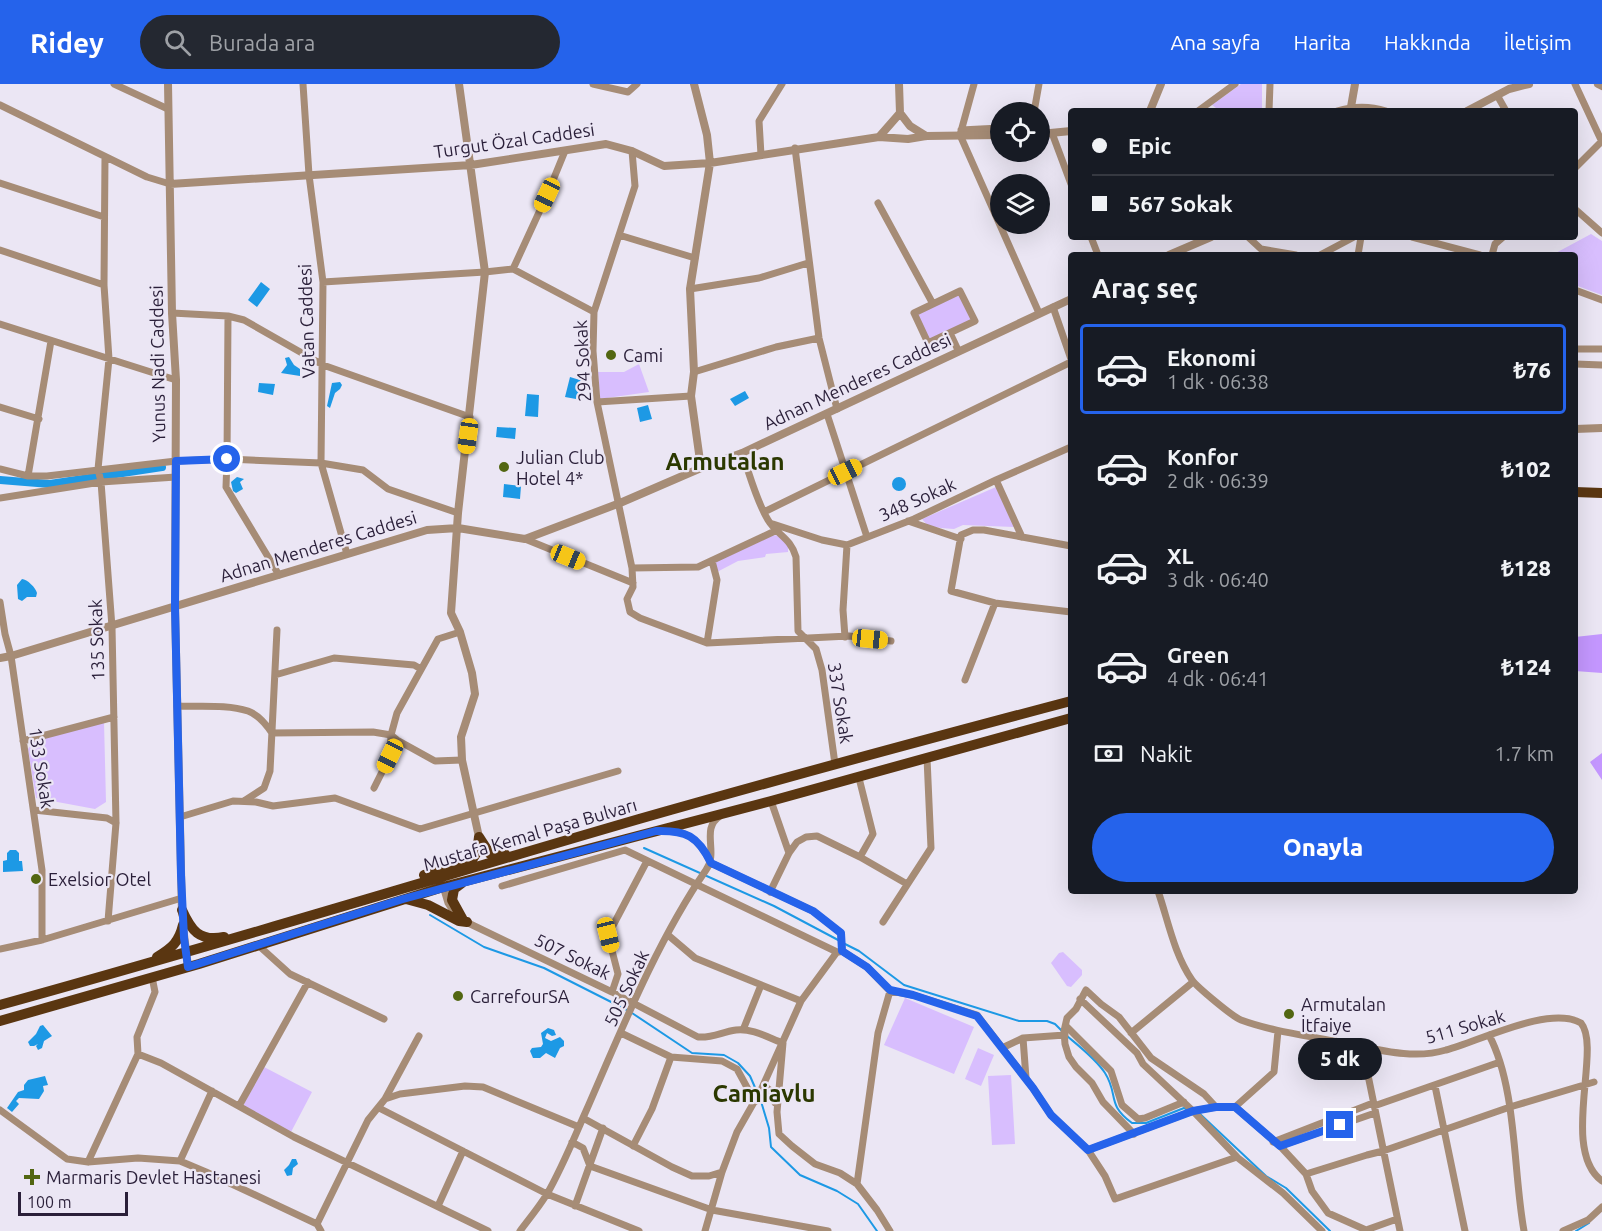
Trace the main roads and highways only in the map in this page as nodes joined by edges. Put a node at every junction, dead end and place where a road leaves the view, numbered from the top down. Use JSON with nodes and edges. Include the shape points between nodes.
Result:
{"nodes":[{"id":1,"x":1578,"y":492,"type":"edge"},
{"id":2,"x":1602,"y":494,"type":"edge"},
{"id":3,"x":1068,"y":702,"type":"edge"},
{"id":4,"x":1068,"y":719,"type":"edge"},
{"id":5,"x":586,"y":835,"type":"junction"},
{"id":6,"x":466,"y":881,"type":"junction"},
{"id":7,"x":442,"y":882,"type":"junction"},
{"id":8,"x":381,"y":894,"type":"junction"},
{"id":9,"x":403,"y":899,"type":"junction"},
{"id":10,"x":182,"y":910,"type":"road end"},
{"id":11,"x":183,"y":925,"type":"road end"},
{"id":12,"x":260,"y":930,"type":"junction"},
{"id":13,"x":125,"y":970,"type":"junction"},
{"id":14,"x":0,"y":1005,"type":"edge"},
{"id":15,"x":0,"y":1021,"type":"edge"}],
"edges":[{"from":1,"to":2,"type":"highway"},
{"from":3,"to":5,"type":"highway","name":"Mustafa Kemal Paşa Bulvarı"},
{"from":4,"to":6,"type":"highway","name":"Mustafa Kemal Paşa Bulvarı"},
{"from":5,"to":7,"type":"highway","name":"Mustafa Kemal Paşa Bulvarı"},
{"from":5,"to":8,"type":"highway","via":[[497,856],[490,854],[479,837],[472,860]]},
{"from":6,"to":7,"type":"highway","name":"Mustafa Kemal Paşa Bulvarı"},
{"from":6,"to":9,"type":"highway","via":[[454,889],[452,900],[465,921]]},
{"from":7,"to":8,"type":"highway","name":"Mustafa Kemal Paşa Bulvarı"},
{"from":7,"to":9,"type":"highway","name":"Mustafa Kemal Paşa Bulvarı"},
{"from":8,"to":12,"type":"highway","name":"Mustafa Kemal Paşa Bulvarı"},
{"from":9,"to":15,"type":"highway","name":"Mustafa Kemal Paşa Bulvarı"},
{"from":10,"to":12,"type":"highway","via":[[195,933],[206,937]]},
{"from":11,"to":13,"type":"highway","via":[[180,939],[172,949]]},
{"from":12,"to":13,"type":"highway","name":"Mustafa Kemal Paşa Bulvarı"},
{"from":13,"to":14,"type":"highway","name":"Mustafa Kemal Paşa Bulvarı"}]}
